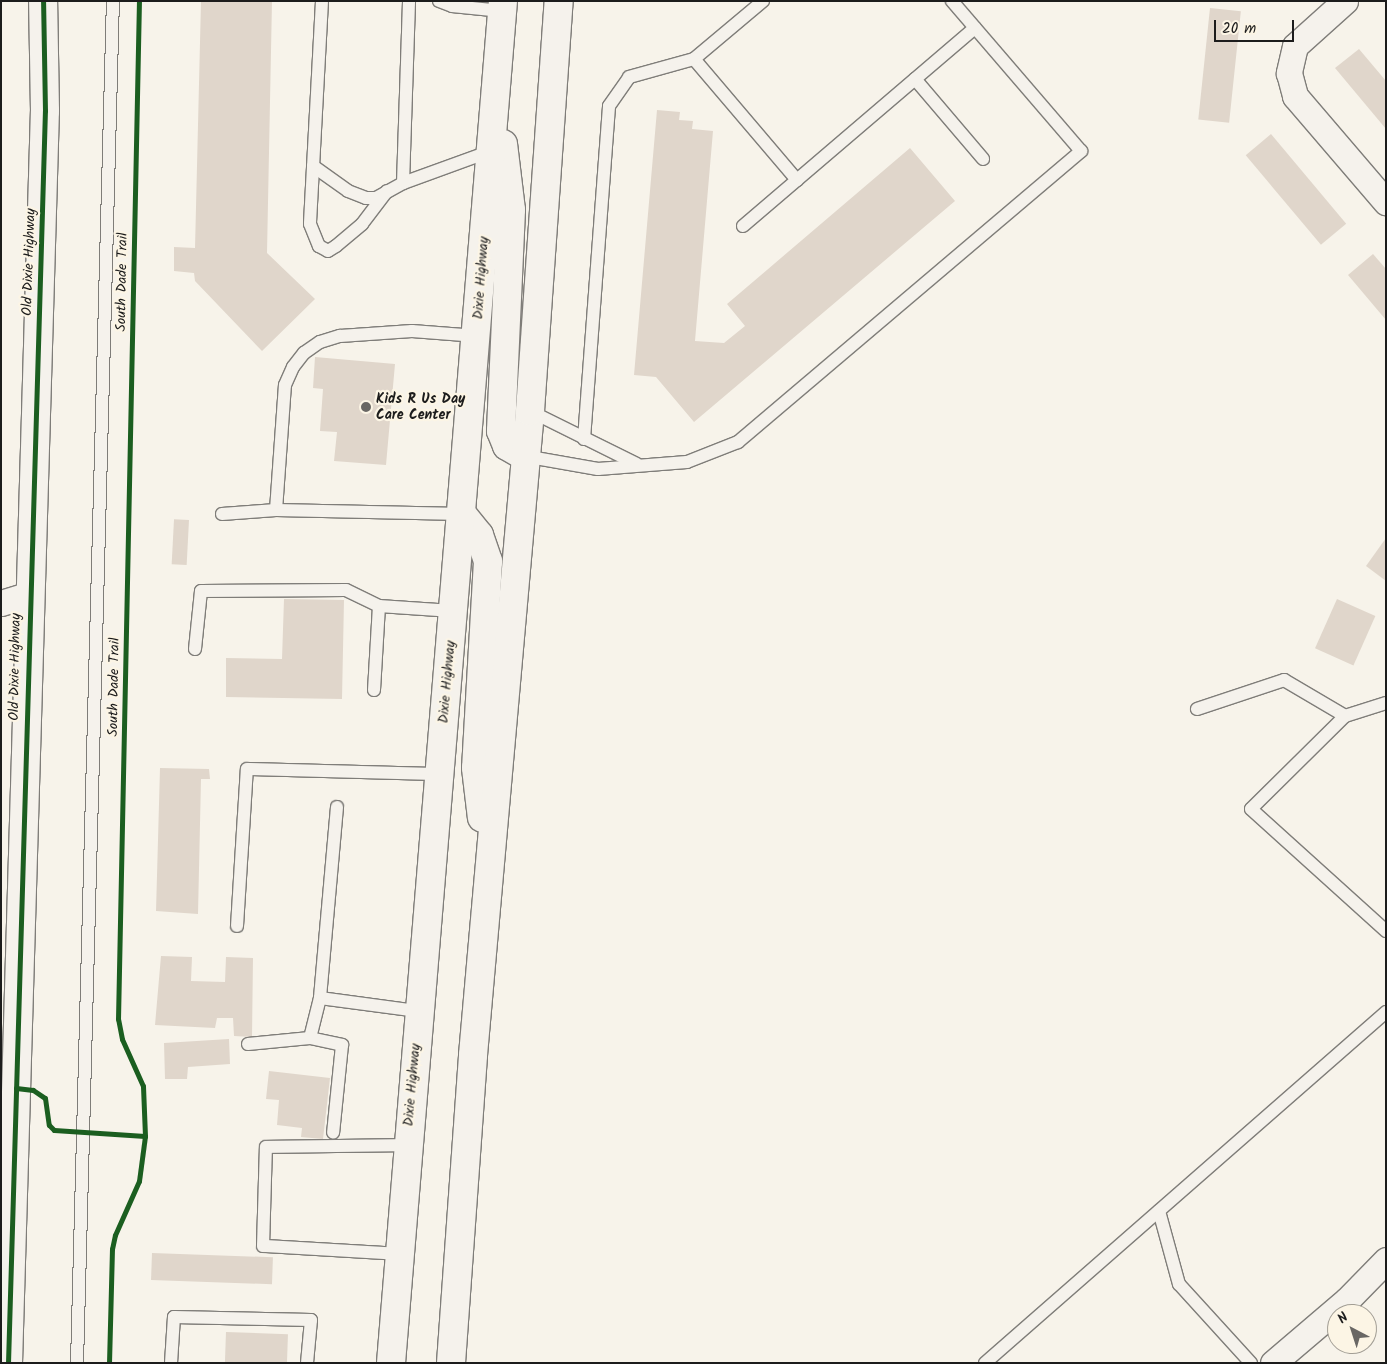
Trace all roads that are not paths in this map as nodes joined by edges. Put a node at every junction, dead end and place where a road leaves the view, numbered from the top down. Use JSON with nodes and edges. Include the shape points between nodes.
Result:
{"nodes":[{"id":1,"x":43,"y":1,"type":"edge"},
{"id":2,"x":112,"y":1,"type":"edge"},
{"id":3,"x":322,"y":1,"type":"edge"},
{"id":4,"x":409,"y":1,"type":"edge"},
{"id":5,"x":439,"y":1,"type":"edge"},
{"id":6,"x":559,"y":1,"type":"edge"},
{"id":7,"x":763,"y":1,"type":"edge"},
{"id":8,"x":952,"y":1,"type":"edge"},
{"id":9,"x":1345,"y":1,"type":"edge"},
{"id":10,"x":502,"y":6,"type":"edge"},
{"id":11,"x":975,"y":28,"type":"junction"},
{"id":12,"x":694,"y":59,"type":"junction"},
{"id":13,"x":915,"y":79,"type":"junction"},
{"id":14,"x":496,"y":96,"type":"junction"},
{"id":15,"x":491,"y":151,"type":"junction"},
{"id":16,"x":983,"y":159,"type":"dead end"},
{"id":17,"x":313,"y":166,"type":"junction"},
{"id":18,"x":797,"y":180,"type":"junction"},
{"id":19,"x":403,"y":182,"type":"junction"},
{"id":20,"x":387,"y":191,"type":"junction"},
{"id":21,"x":1386,"y":202,"type":"edge"},
{"id":22,"x":743,"y":226,"type":"dead end"},
{"id":23,"x":477,"y":336,"type":"junction"},
{"id":24,"x":530,"y":411,"type":"junction"},
{"id":25,"x":584,"y":439,"type":"junction"},
{"id":26,"x":524,"y":456,"type":"junction"},
{"id":27,"x":638,"y":464,"type":"junction"},
{"id":28,"x":276,"y":510,"type":"junction"},
{"id":29,"x":222,"y":514,"type":"dead end"},
{"id":30,"x":462,"y":514,"type":"junction"},
{"id":31,"x":28,"y":595,"type":"junction"},
{"id":32,"x":1,"y":603,"type":"edge"},
{"id":33,"x":378,"y":606,"type":"junction"},
{"id":34,"x":453,"y":611,"type":"junction"},
{"id":35,"x":195,"y":649,"type":"dead end"},
{"id":36,"x":374,"y":690,"type":"dead end"},
{"id":37,"x":1386,"y":702,"type":"edge"},
{"id":38,"x":1197,"y":709,"type":"dead end"},
{"id":39,"x":1345,"y":716,"type":"junction"},
{"id":40,"x":438,"y":774,"type":"junction"},
{"id":41,"x":337,"y":807,"type":"dead end"},
{"id":42,"x":488,"y":877,"type":"junction"},
{"id":43,"x":237,"y":926,"type":"dead end"},
{"id":44,"x":1386,"y":931,"type":"edge"},
{"id":45,"x":320,"y":998,"type":"junction"},
{"id":46,"x":418,"y":1011,"type":"junction"},
{"id":47,"x":1386,"y":1012,"type":"edge"},
{"id":48,"x":310,"y":1038,"type":"junction"},
{"id":49,"x":248,"y":1044,"type":"dead end"},
{"id":50,"x":8,"y":1113,"type":"edge"},
{"id":51,"x":334,"y":1133,"type":"dead end"},
{"id":52,"x":407,"y":1145,"type":"junction"},
{"id":53,"x":1159,"y":1210,"type":"junction"},
{"id":54,"x":399,"y":1254,"type":"junction"},
{"id":55,"x":1386,"y":1260,"type":"edge"},
{"id":56,"x":8,"y":1363,"type":"edge"},
{"id":57,"x":77,"y":1363,"type":"edge"},
{"id":58,"x":171,"y":1363,"type":"edge"},
{"id":59,"x":307,"y":1363,"type":"edge"},
{"id":60,"x":391,"y":1363,"type":"edge"},
{"id":61,"x":451,"y":1363,"type":"edge"},
{"id":62,"x":985,"y":1363,"type":"edge"},
{"id":63,"x":1250,"y":1363,"type":"edge"},
{"id":64,"x":1273,"y":1363,"type":"edge"}],
"edges":[{"from":1,"to":31,"type":"main road","name":"Old Dixie Highway","via":[[45,111]]},
{"from":2,"to":57,"type":"lane"},
{"from":3,"to":17,"type":"lane"},
{"from":4,"to":19,"type":"lane"},
{"from":5,"to":10,"type":"lane","via":[[452,6]]},
{"from":6,"to":24,"type":"main road"},
{"from":7,"to":12,"type":"lane"},
{"from":8,"to":11,"type":"lane"},
{"from":9,"to":21,"type":"street","via":[[1295,46],[1289,74],[1295,96]]},
{"from":10,"to":14,"type":"main road","name":"Dixie Highway"},
{"from":11,"to":13,"type":"lane"},
{"from":11,"to":27,"type":"lane","via":[[1081,151],[738,442],[687,462]]},
{"from":12,"to":18,"type":"lane"},
{"from":12,"to":25,"type":"lane","via":[[630,77],[608,106]]},
{"from":13,"to":16,"type":"lane"},
{"from":13,"to":18,"type":"lane"},
{"from":14,"to":15,"type":"main road","name":"Dixie Highway"},
{"from":14,"to":26,"type":"main road","via":[[511,210],[501,431],[507,446]]},
{"from":15,"to":19,"type":"lane"},
{"from":15,"to":23,"type":"main road","name":"Dixie Highway"},
{"from":17,"to":20,"type":"lane","via":[[337,185],[366,198],[376,198]]},
{"from":17,"to":20,"type":"lane","via":[[310,224],[318,246],[328,251],[362,224]]},
{"from":18,"to":22,"type":"lane"},
{"from":19,"to":20,"type":"lane"},
{"from":23,"to":28,"type":"lane","via":[[412,331],[340,336],[320,342],[304,354],[293,366],[285,384]]},
{"from":23,"to":30,"type":"main road","name":"Dixie Highway"},
{"from":24,"to":25,"type":"lane"},
{"from":24,"to":26,"type":"main road"},
{"from":25,"to":27,"type":"lane"},
{"from":26,"to":27,"type":"lane","via":[[598,469]]},
{"from":26,"to":42,"type":"main road"},
{"from":28,"to":29,"type":"lane"},
{"from":28,"to":30,"type":"lane"},
{"from":30,"to":34,"type":"main road","name":"Dixie Highway"},
{"from":30,"to":42,"type":"main road","via":[[480,536],[488,561],[476,768]]},
{"from":31,"to":32,"type":"street"},
{"from":31,"to":50,"type":"main road","name":"Old Dixie Highway"},
{"from":33,"to":34,"type":"lane"},
{"from":33,"to":35,"type":"lane","via":[[346,590],[201,590]]},
{"from":33,"to":36,"type":"lane"},
{"from":34,"to":40,"type":"main road","name":"Dixie Highway"},
{"from":37,"to":39,"type":"lane"},
{"from":38,"to":39,"type":"lane","via":[[1284,680]]},
{"from":39,"to":44,"type":"lane","via":[[1251,809]]},
{"from":40,"to":43,"type":"lane","via":[[247,769]]},
{"from":40,"to":46,"type":"main road","name":"Dixie Highway"},
{"from":41,"to":45,"type":"lane"},
{"from":42,"to":61,"type":"main road"},
{"from":45,"to":46,"type":"lane"},
{"from":45,"to":48,"type":"lane"},
{"from":46,"to":52,"type":"main road","name":"Dixie Highway"},
{"from":47,"to":53,"type":"lane"},
{"from":48,"to":49,"type":"lane"},
{"from":48,"to":51,"type":"lane","via":[[342,1045]]},
{"from":50,"to":56,"type":"main road","name":"Old Dixie Highway"},
{"from":52,"to":54,"type":"main road","name":"Dixie Highway"},
{"from":52,"to":54,"type":"lane","via":[[266,1147],[262,1246]]},
{"from":53,"to":62,"type":"lane"},
{"from":53,"to":63,"type":"lane","via":[[1180,1284]]},
{"from":54,"to":60,"type":"main road","name":"Dixie Highway"},
{"from":55,"to":64,"type":"street","via":[[1347,1300]]},
{"from":58,"to":59,"type":"lane","via":[[174,1317],[310,1320]]}]}
